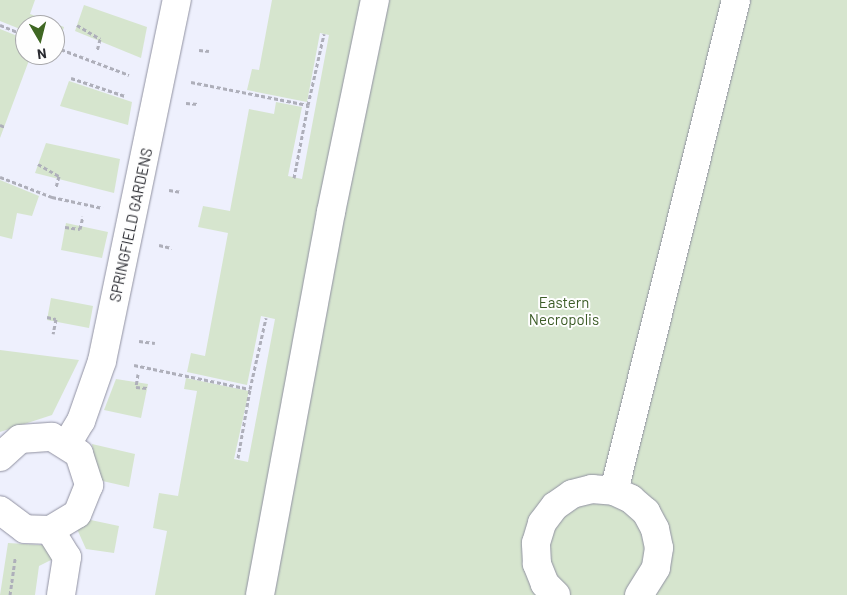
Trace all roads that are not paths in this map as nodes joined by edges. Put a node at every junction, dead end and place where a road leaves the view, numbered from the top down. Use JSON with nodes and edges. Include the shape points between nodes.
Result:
{"nodes":[{"id":1,"x":177,"y":0,"type":"edge"},
{"id":2,"x":375,"y":0,"type":"edge"},
{"id":3,"x":736,"y":0,"type":"edge"},
{"id":4,"x":67,"y":444,"type":"junction"},
{"id":5,"x":0,"y":458,"type":"edge"},
{"id":6,"x":614,"y":491,"type":"junction"},
{"id":7,"x":0,"y":510,"type":"edge"},
{"id":8,"x":50,"y":530,"type":"junction"},
{"id":9,"x":61,"y":595,"type":"edge"},
{"id":10,"x":260,"y":595,"type":"edge"},
{"id":11,"x":556,"y":595,"type":"edge"},
{"id":12,"x":639,"y":595,"type":"edge"}],
"edges":[{"from":1,"to":4,"type":"street","name":"SPRINGFIELD GARDENS","via":[[102,361],[81,421]]},
{"from":2,"to":10,"type":"street","via":[[331,212]]},
{"from":3,"to":6,"type":"street"},
{"from":4,"to":5,"type":"street","via":[[52,437],[36,436],[20,440]]},
{"from":4,"to":8,"type":"street","via":[[79,454],[88,485],[77,514]]},
{"from":6,"to":11,"type":"street","via":[[592,489],[572,494],[554,506],[542,523],[536,543],[537,564],[545,584]]},
{"from":6,"to":12,"type":"street","via":[[631,499],[646,512],[655,529],[659,548],[656,568]]},
{"from":7,"to":8,"type":"street","via":[[25,529]]},
{"from":8,"to":9,"type":"street","via":[[67,557]]}]}
